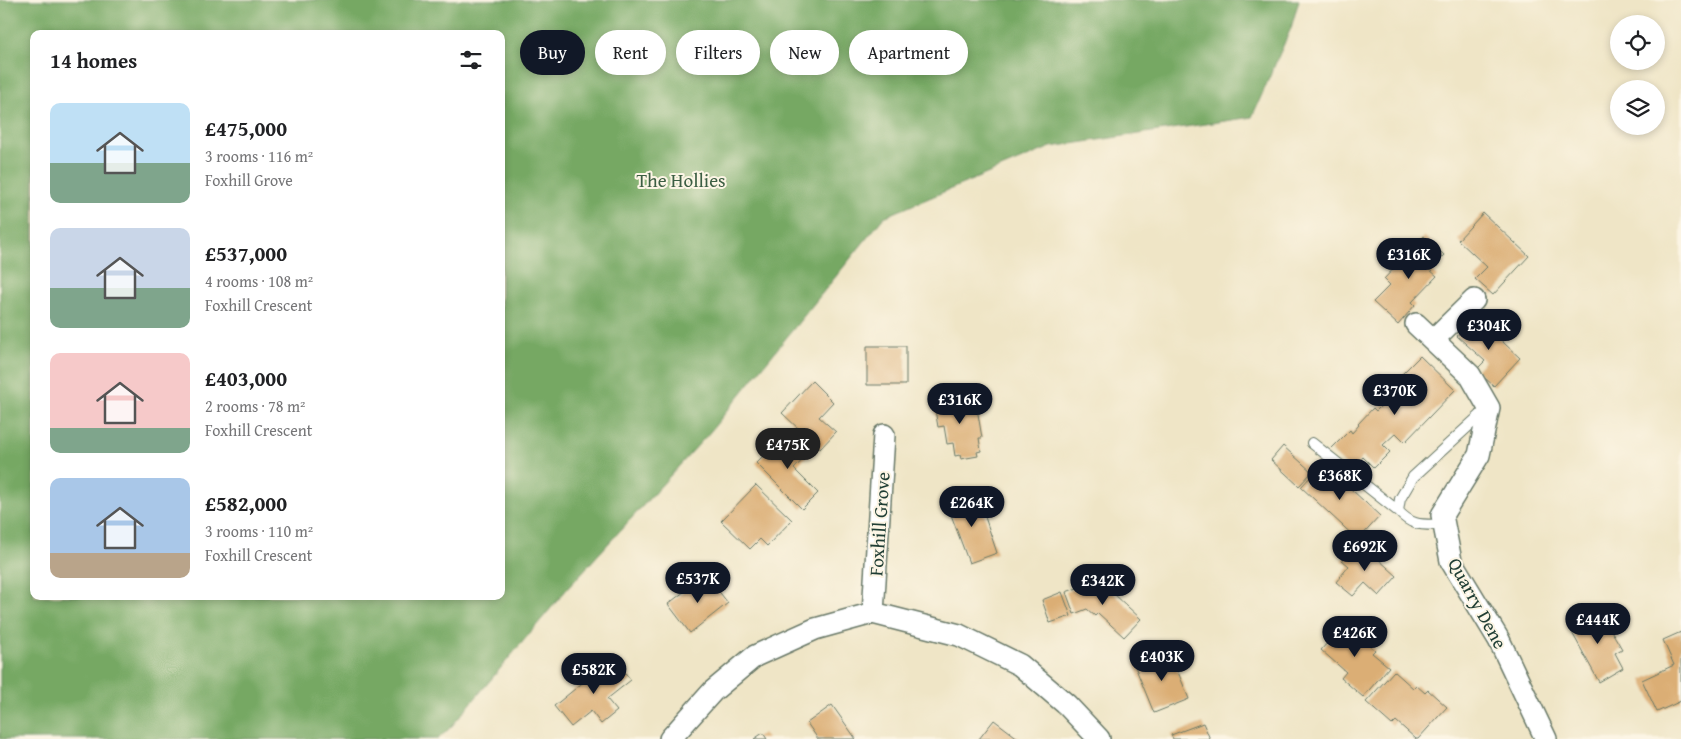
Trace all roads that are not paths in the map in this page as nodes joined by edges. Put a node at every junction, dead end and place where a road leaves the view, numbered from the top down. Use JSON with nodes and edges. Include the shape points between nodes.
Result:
{"nodes":[{"id":1,"x":1474,"y":300,"type":"dead end"},
{"id":2,"x":1416,"y":324,"type":"dead end"},
{"id":3,"x":1433,"y":340,"type":"junction"},
{"id":4,"x":1489,"y":408,"type":"junction"},
{"id":5,"x":884,"y":435,"type":"dead end"},
{"id":6,"x":1312,"y":443,"type":"dead end"},
{"id":7,"x":1398,"y":511,"type":"junction"},
{"id":8,"x":1444,"y":525,"type":"junction"},
{"id":9,"x":873,"y":613,"type":"junction"},
{"id":10,"x":670,"y":739,"type":"edge"},
{"id":11,"x":1099,"y":739,"type":"edge"},
{"id":12,"x":1546,"y":739,"type":"edge"}],
"edges":[{"from":1,"to":3,"type":"street"},
{"from":2,"to":3,"type":"street"},
{"from":3,"to":4,"type":"street","via":[[1470,375]]},
{"from":4,"to":7,"type":"lane","via":[[1413,477],[1400,499]]},
{"from":4,"to":8,"type":"street","name":"Quarry Dene","via":[[1479,455],[1442,515]]},
{"from":5,"to":9,"type":"street","name":"Foxhill Grove"},
{"from":6,"to":7,"type":"lane"},
{"from":7,"to":8,"type":"lane","via":[[1416,524]]},
{"from":8,"to":12,"type":"street","name":"Quarry Dene","via":[[1451,561],[1499,640]]},
{"from":9,"to":10,"type":"street","via":[[815,630],[755,656],[713,691]]},
{"from":9,"to":11,"type":"street","via":[[959,635],[1020,665],[1067,705]]}]}
